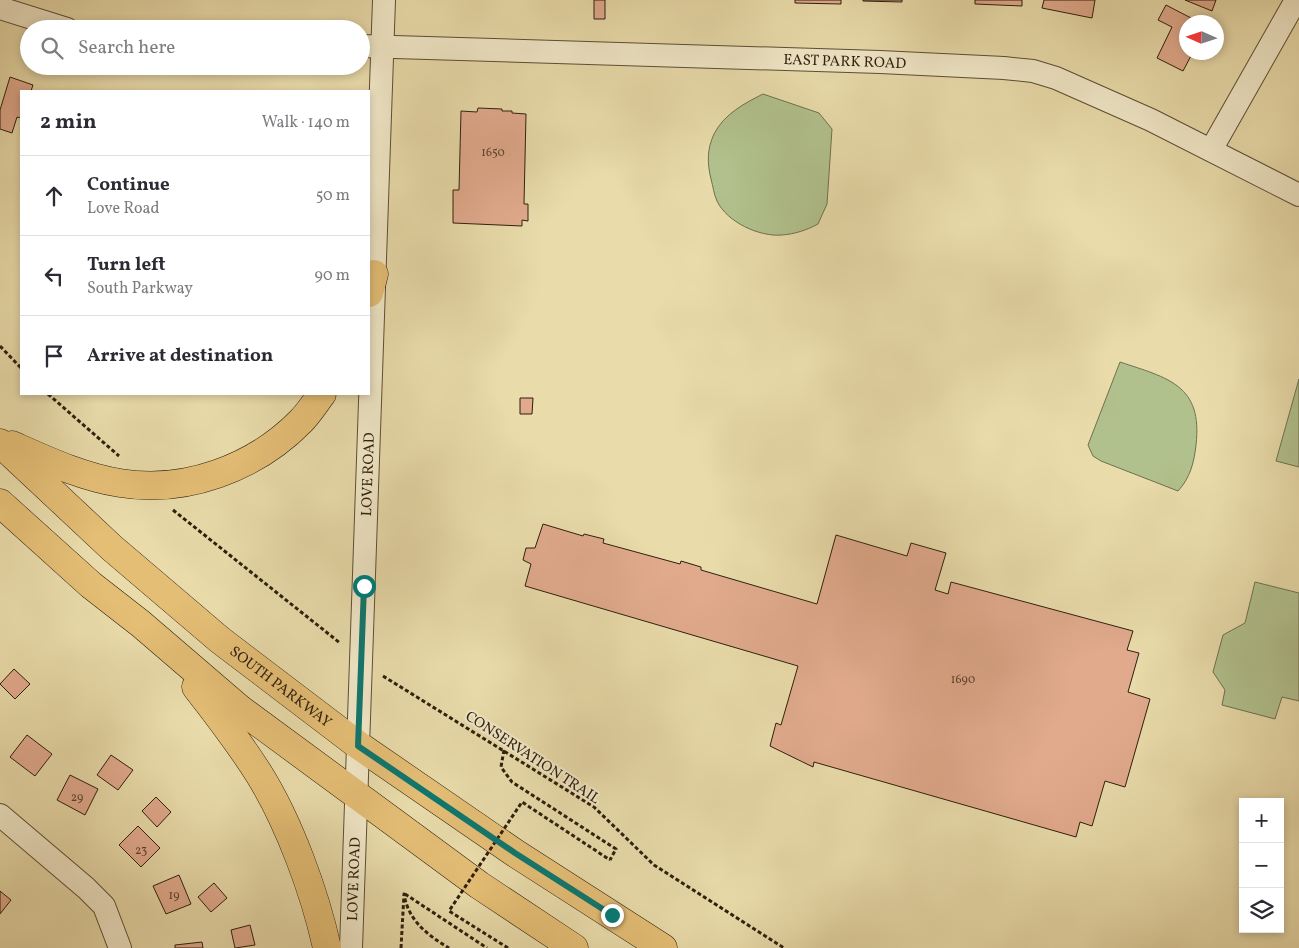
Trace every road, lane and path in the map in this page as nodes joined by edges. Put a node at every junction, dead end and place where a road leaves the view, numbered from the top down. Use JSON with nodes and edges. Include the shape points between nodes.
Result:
{"nodes":[{"id":1,"x":384,"y":0,"type":"edge"},
{"id":2,"x":1296,"y":0,"type":"edge"},
{"id":3,"x":0,"y":8,"type":"edge"},
{"id":4,"x":38,"y":20,"type":"edge"},
{"id":5,"x":372,"y":46,"type":"edge"},
{"id":6,"x":1211,"y":150,"type":"junction"},
{"id":7,"x":1299,"y":195,"type":"edge"},
{"id":8,"x":372,"y":284,"type":"edge"},
{"id":9,"x":0,"y":346,"type":"edge"},
{"id":10,"x":370,"y":350,"type":"edge"},
{"id":11,"x":20,"y":367,"type":"edge"},
{"id":12,"x":49,"y":395,"type":"edge"},
{"id":13,"x":321,"y":395,"type":"edge"},
{"id":14,"x":369,"y":395,"type":"edge"},
{"id":15,"x":0,"y":442,"type":"edge"},
{"id":16,"x":122,"y":459,"type":"dead end"},
{"id":17,"x":0,"y":503,"type":"edge"},
{"id":18,"x":167,"y":504,"type":"dead end"},
{"id":19,"x":141,"y":624,"type":"junction"},
{"id":20,"x":345,"y":648,"type":"dead end"},
{"id":21,"x":385,"y":678,"type":"dead end"},
{"id":22,"x":358,"y":746,"type":"junction"},
{"id":23,"x":504,"y":750,"type":"junction"},
{"id":24,"x":356,"y":797,"type":"junction"},
{"id":25,"x":0,"y":815,"type":"edge"},
{"id":26,"x":404,"y":894,"type":"junction"},
{"id":27,"x":120,"y":948,"type":"edge"},
{"id":28,"x":327,"y":948,"type":"edge"},
{"id":29,"x":351,"y":948,"type":"edge"},
{"id":30,"x":401,"y":948,"type":"edge"},
{"id":31,"x":449,"y":948,"type":"edge"},
{"id":32,"x":487,"y":948,"type":"edge"},
{"id":33,"x":508,"y":948,"type":"edge"},
{"id":34,"x":574,"y":948,"type":"edge"},
{"id":35,"x":663,"y":948,"type":"edge"},
{"id":36,"x":784,"y":948,"type":"edge"}],
"edges":[{"from":1,"to":5,"type":"street","name":"LOVE ROAD"},
{"from":2,"to":6,"type":"street"},
{"from":3,"to":4,"type":"street"},
{"from":5,"to":6,"type":"street","name":"EAST PARK ROAD","via":[[1033,71],[1151,120]]},
{"from":5,"to":8,"type":"street","name":"LOVE ROAD"},
{"from":6,"to":7,"type":"street","name":"EAST PARK ROAD"},
{"from":8,"to":10,"type":"street","name":"LOVE ROAD"},
{"from":9,"to":11,"type":"path"},
{"from":12,"to":16,"type":"path"},
{"from":13,"to":15,"type":"main road","via":[[279,442],[251,460],[219,474],[186,482],[148,486],[93,477]]},
{"from":14,"to":22,"type":"street","name":"LOVE ROAD"},
{"from":15,"to":22,"type":"main road","name":"SOUTH PARKWAY","via":[[112,548],[220,640]]},
{"from":17,"to":19,"type":"main road","via":[[91,585]]},
{"from":18,"to":20,"type":"path"},
{"from":19,"to":24,"type":"main road","via":[[240,709]]},
{"from":19,"to":28,"type":"main road","via":[[196,687],[260,776],[283,820],[307,882]]},
{"from":21,"to":23,"type":"path","name":"CONSERVATION TRAIL"},
{"from":22,"to":24,"type":"street","name":"LOVE ROAD"},
{"from":22,"to":35,"type":"main road","name":"SOUTH PARKWAY","via":[[515,853]]},
{"from":23,"to":33,"type":"path","bridge":true,"via":[[502,767],[512,782],[616,849],[610,860],[522,802],[449,910]]},
{"from":23,"to":36,"type":"path","name":"CONSERVATION TRAIL","via":[[594,808],[654,865]]},
{"from":24,"to":29,"type":"street","name":"LOVE ROAD"},
{"from":24,"to":34,"type":"main road","via":[[478,885]]},
{"from":25,"to":27,"type":"street","via":[[104,906]]},
{"from":26,"to":30,"type":"path"},
{"from":26,"to":31,"type":"path","via":[[406,908],[427,935]]},
{"from":26,"to":32,"type":"path"}]}
